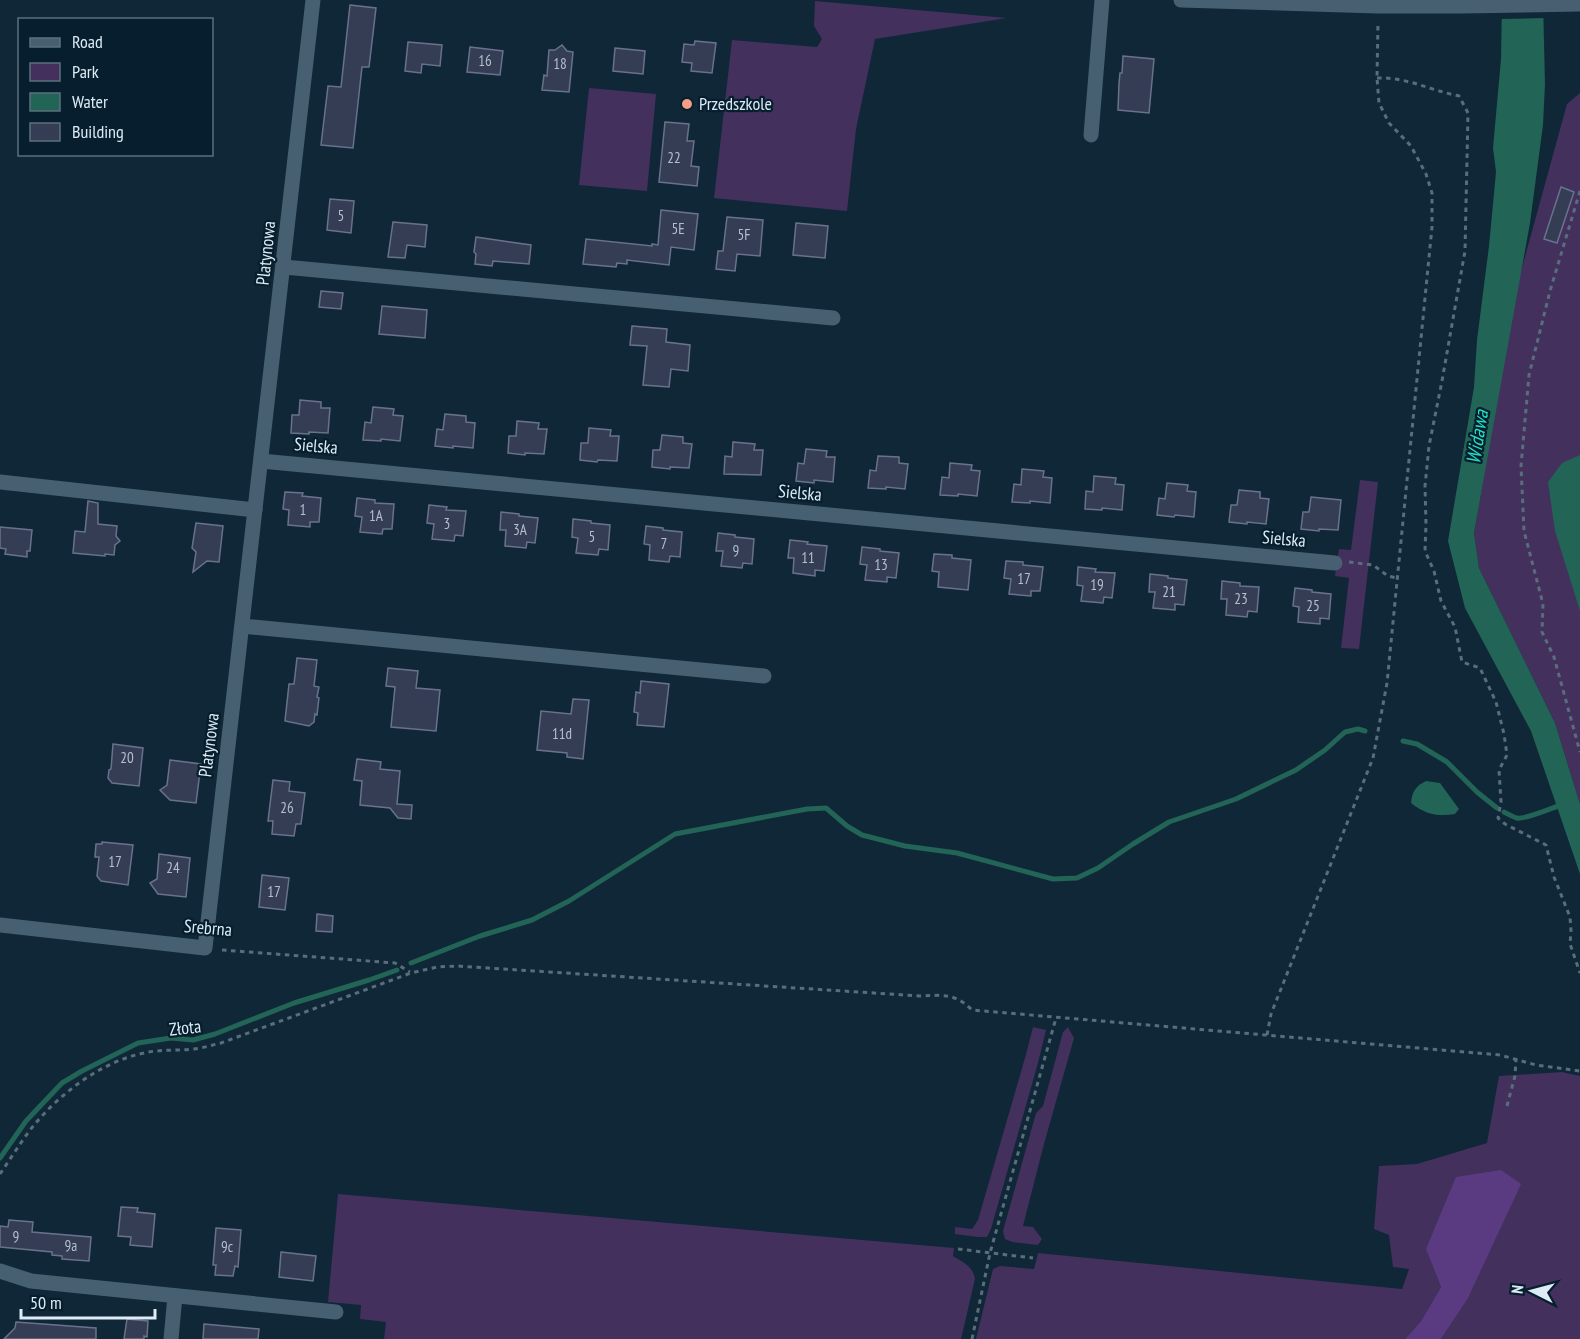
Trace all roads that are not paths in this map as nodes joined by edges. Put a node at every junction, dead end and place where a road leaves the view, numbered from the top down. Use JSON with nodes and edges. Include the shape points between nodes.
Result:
{"nodes":[{"id":1,"x":313,"y":0,"type":"edge"},
{"id":2,"x":1102,"y":0,"type":"edge"},
{"id":3,"x":1181,"y":0,"type":"edge"},
{"id":4,"x":1580,"y":4,"type":"edge"},
{"id":5,"x":1091,"y":135,"type":"dead end"},
{"id":6,"x":284,"y":267,"type":"junction"},
{"id":7,"x":833,"y":318,"type":"dead end"},
{"id":8,"x":261,"y":461,"type":"junction"},
{"id":9,"x":0,"y":482,"type":"edge"},
{"id":10,"x":255,"y":510,"type":"junction"},
{"id":11,"x":1335,"y":563,"type":"road end"},
{"id":12,"x":242,"y":626,"type":"junction"},
{"id":13,"x":764,"y":676,"type":"dead end"},
{"id":14,"x":0,"y":925,"type":"edge"},
{"id":15,"x":205,"y":948,"type":"joint"},
{"id":16,"x":0,"y":1271,"type":"edge"},
{"id":17,"x":175,"y":1296,"type":"junction"},
{"id":18,"x":336,"y":1312,"type":"dead end"},
{"id":19,"x":171,"y":1339,"type":"edge"}],
"edges":[{"from":1,"to":6,"type":"street","name":"Platynowa"},
{"from":2,"to":5,"type":"street"},
{"from":3,"to":4,"type":"street","via":[[1378,6]]},
{"from":6,"to":7,"type":"street"},
{"from":6,"to":8,"type":"street","name":"Platynowa"},
{"from":8,"to":10,"type":"street","name":"Platynowa"},
{"from":8,"to":11,"type":"street","name":"Sielska"},
{"from":9,"to":10,"type":"street"},
{"from":10,"to":12,"type":"street","name":"Platynowa"},
{"from":12,"to":13,"type":"street"},
{"from":12,"to":15,"type":"street","name":"Platynowa"},
{"from":14,"to":15,"type":"street","name":"Srebrna"},
{"from":16,"to":17,"type":"street","via":[[31,1281]]},
{"from":17,"to":18,"type":"street"},
{"from":17,"to":19,"type":"street"}]}
